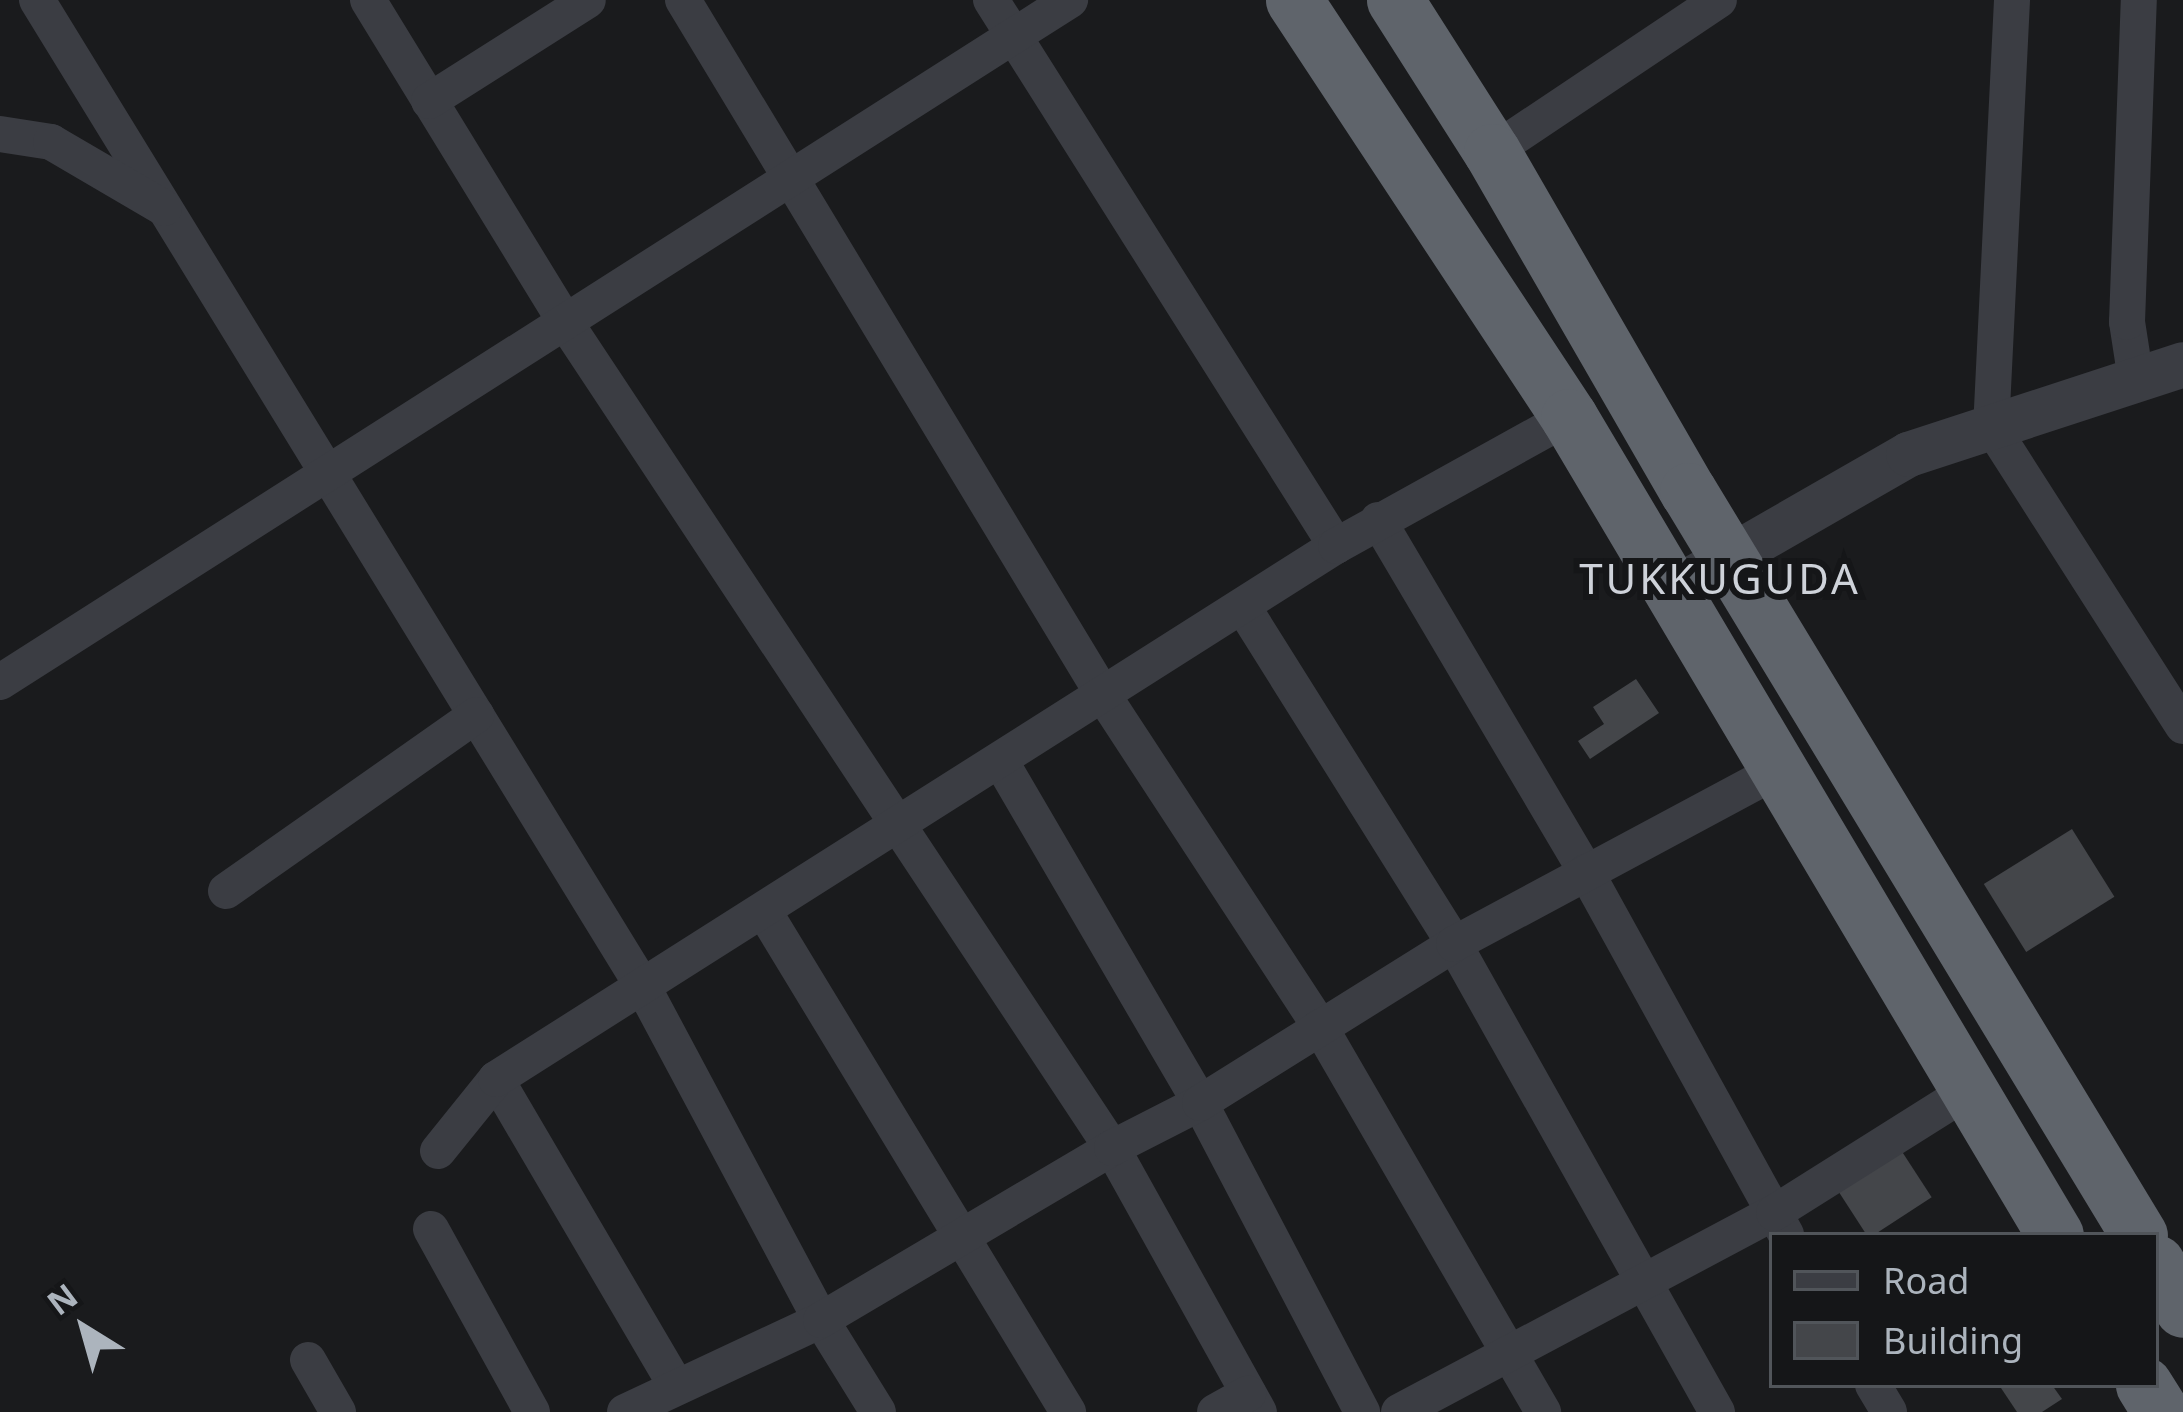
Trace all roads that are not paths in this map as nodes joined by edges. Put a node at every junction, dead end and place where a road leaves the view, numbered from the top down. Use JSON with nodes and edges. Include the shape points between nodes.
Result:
{"nodes":[{"id":1,"x":37,"y":0,"type":"edge"},
{"id":2,"x":368,"y":0,"type":"edge"},
{"id":3,"x":588,"y":0,"type":"edge"},
{"id":4,"x":682,"y":0,"type":"edge"},
{"id":5,"x":991,"y":0,"type":"edge"},
{"id":6,"x":1070,"y":0,"type":"edge"},
{"id":7,"x":1294,"y":0,"type":"edge"},
{"id":8,"x":1395,"y":0,"type":"edge"},
{"id":9,"x":1719,"y":0,"type":"edge"},
{"id":10,"x":2012,"y":0,"type":"edge"},
{"id":11,"x":2139,"y":0,"type":"edge"},
{"id":12,"x":1016,"y":36,"type":"junction"},
{"id":13,"x":429,"y":101,"type":"junction"},
{"id":14,"x":0,"y":134,"type":"edge"},
{"id":15,"x":1492,"y":152,"type":"junction"},
{"id":16,"x":791,"y":179,"type":"junction"},
{"id":17,"x":169,"y":211,"type":"junction"},
{"id":18,"x":567,"y":325,"type":"junction"},
{"id":19,"x":2183,"y":364,"type":"edge"},
{"id":20,"x":2136,"y":380,"type":"junction"},
{"id":21,"x":1569,"y":417,"type":"junction"},
{"id":22,"x":1991,"y":426,"type":"junction"},
{"id":23,"x":331,"y":472,"type":"junction"},
{"id":24,"x":1378,"y":520,"type":"junction"},
{"id":25,"x":1336,"y":546,"type":"junction"},
{"id":26,"x":1733,"y":559,"type":"junction"},
{"id":27,"x":1668,"y":592,"type":"junction"},
{"id":28,"x":1243,"y":607,"type":"junction"},
{"id":29,"x":0,"y":682,"type":"edge"},
{"id":30,"x":1105,"y":698,"type":"junction"},
{"id":31,"x":476,"y":715,"type":"junction"},
{"id":32,"x":2183,"y":726,"type":"edge"},
{"id":33,"x":1001,"y":762,"type":"junction"},
{"id":34,"x":1781,"y":769,"type":"junction"},
{"id":35,"x":902,"y":825,"type":"junction"},
{"id":36,"x":1586,"y":872,"type":"junction"},
{"id":37,"x":226,"y":892,"type":"dead end"},
{"id":38,"x":765,"y":913,"type":"junction"},
{"id":39,"x":1454,"y":944,"type":"junction"},
{"id":40,"x":644,"y":987,"type":"junction"},
{"id":41,"x":1320,"y":1027,"type":"junction"},
{"id":42,"x":496,"y":1079,"type":"junction"},
{"id":43,"x":1969,"y":1090,"type":"junction"},
{"id":44,"x":1200,"y":1102,"type":"junction"},
{"id":45,"x":1112,"y":1148,"type":"junction"},
{"id":46,"x":438,"y":1151,"type":"dead end"},
{"id":47,"x":1780,"y":1224,"type":"edge"},
{"id":48,"x":431,"y":1229,"type":"dead end"},
{"id":49,"x":2053,"y":1232,"type":"edge"},
{"id":50,"x":2137,"y":1232,"type":"edge"},
{"id":51,"x":961,"y":1237,"type":"junction"},
{"id":52,"x":2159,"y":1269,"type":"edge"},
{"id":53,"x":1641,"y":1283,"type":"junction"},
{"id":54,"x":2183,"y":1309,"type":"edge"},
{"id":55,"x":821,"y":1320,"type":"junction"},
{"id":56,"x":1509,"y":1352,"type":"junction"},
{"id":57,"x":308,"y":1360,"type":"dead end"},
{"id":58,"x":677,"y":1387,"type":"junction"},
{"id":59,"x":1253,"y":1403,"type":"edge"},
{"id":60,"x":338,"y":1412,"type":"edge"},
{"id":61,"x":532,"y":1412,"type":"edge"},
{"id":62,"x":625,"y":1412,"type":"edge"},
{"id":63,"x":878,"y":1412,"type":"edge"},
{"id":64,"x":1068,"y":1412,"type":"edge"},
{"id":65,"x":1215,"y":1412,"type":"edge"},
{"id":66,"x":1362,"y":1412,"type":"edge"},
{"id":67,"x":1399,"y":1412,"type":"edge"},
{"id":68,"x":1543,"y":1412,"type":"edge"},
{"id":69,"x":1717,"y":1412,"type":"edge"}],
"edges":[{"from":1,"to":17,"type":"street"},
{"from":2,"to":13,"type":"street"},
{"from":3,"to":13,"type":"street"},
{"from":4,"to":16,"type":"street"},
{"from":5,"to":12,"type":"street"},
{"from":6,"to":12,"type":"street"},
{"from":7,"to":21,"type":"highway"},
{"from":8,"to":15,"type":"highway"},
{"from":9,"to":15,"type":"street"},
{"from":10,"to":22,"type":"street"},
{"from":11,"to":20,"type":"street","via":[[2127,322]]},
{"from":12,"to":16,"type":"street"},
{"from":12,"to":25,"type":"street"},
{"from":13,"to":18,"type":"street"},
{"from":14,"to":17,"type":"street","via":[[51,142]]},
{"from":15,"to":26,"type":"highway"},
{"from":16,"to":18,"type":"street"},
{"from":16,"to":30,"type":"street"},
{"from":17,"to":23,"type":"street"},
{"from":18,"to":23,"type":"street"},
{"from":18,"to":35,"type":"street"},
{"from":19,"to":20,"type":"street"},
{"from":20,"to":22,"type":"street"},
{"from":21,"to":24,"type":"street"},
{"from":21,"to":27,"type":"highway"},
{"from":22,"to":26,"type":"street","via":[[1908,454]]},
{"from":22,"to":32,"type":"street"},
{"from":23,"to":29,"type":"street"},
{"from":23,"to":31,"type":"street"},
{"from":24,"to":25,"type":"street"},
{"from":24,"to":36,"type":"street"},
{"from":25,"to":28,"type":"street"},
{"from":26,"to":27,"type":"street"},
{"from":26,"to":50,"type":"highway"},
{"from":27,"to":34,"type":"highway"},
{"from":28,"to":30,"type":"street"},
{"from":28,"to":39,"type":"street"},
{"from":30,"to":33,"type":"street"},
{"from":30,"to":41,"type":"street"},
{"from":31,"to":37,"type":"street"},
{"from":31,"to":40,"type":"street"},
{"from":33,"to":35,"type":"street"},
{"from":33,"to":44,"type":"street"},
{"from":34,"to":36,"type":"street"},
{"from":34,"to":43,"type":"highway"},
{"from":35,"to":38,"type":"street"},
{"from":35,"to":45,"type":"street"},
{"from":36,"to":39,"type":"street"},
{"from":36,"to":47,"type":"street"},
{"from":38,"to":40,"type":"street"},
{"from":38,"to":51,"type":"street"},
{"from":39,"to":41,"type":"street"},
{"from":39,"to":53,"type":"street"},
{"from":40,"to":42,"type":"street"},
{"from":40,"to":55,"type":"street"},
{"from":41,"to":44,"type":"street"},
{"from":41,"to":56,"type":"street"},
{"from":42,"to":46,"type":"street"},
{"from":42,"to":58,"type":"street"},
{"from":43,"to":47,"type":"street"},
{"from":43,"to":49,"type":"highway"},
{"from":44,"to":45,"type":"street"},
{"from":44,"to":66,"type":"street"},
{"from":45,"to":51,"type":"street"},
{"from":45,"to":59,"type":"street"},
{"from":47,"to":53,"type":"street"},
{"from":48,"to":61,"type":"street"},
{"from":51,"to":55,"type":"street"},
{"from":51,"to":64,"type":"street"},
{"from":52,"to":54,"type":"highway"},
{"from":53,"to":56,"type":"street"},
{"from":53,"to":69,"type":"street"},
{"from":55,"to":58,"type":"street"},
{"from":55,"to":63,"type":"street"},
{"from":56,"to":67,"type":"street"},
{"from":56,"to":68,"type":"street"},
{"from":57,"to":60,"type":"street"},
{"from":58,"to":62,"type":"street"},
{"from":59,"to":65,"type":"street"}]}
